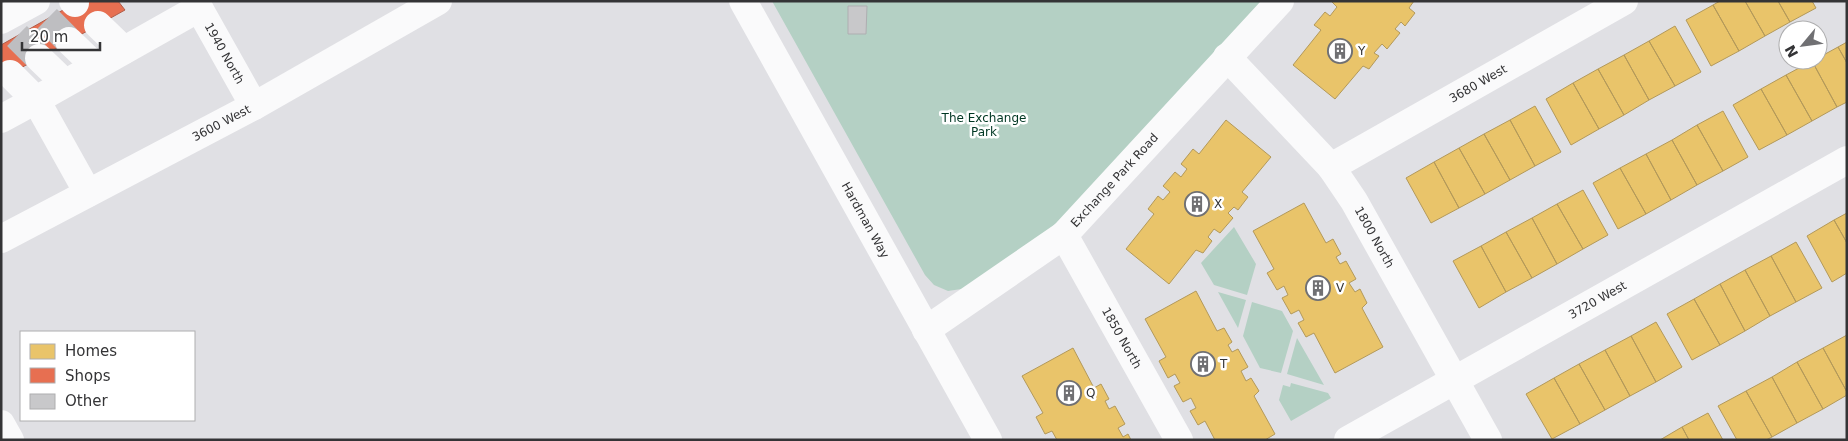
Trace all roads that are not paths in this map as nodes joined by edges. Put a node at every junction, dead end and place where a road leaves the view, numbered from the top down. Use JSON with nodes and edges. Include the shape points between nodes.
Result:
{"nodes":[{"id":1,"x":438,"y":1,"type":"edge"},
{"id":2,"x":743,"y":1,"type":"edge"},
{"id":3,"x":1280,"y":1,"type":"edge"},
{"id":4,"x":1624,"y":1,"type":"edge"},
{"id":5,"x":197,"y":5,"type":"edge"},
{"id":6,"x":38,"y":8,"type":"edge"},
{"id":7,"x":98,"y":25,"type":"dead end"},
{"id":8,"x":6,"y":26,"type":"edge"},
{"id":9,"x":69,"y":41,"type":"tunnel mouth"},
{"id":10,"x":124,"y":50,"type":"junction"},
{"id":11,"x":1227,"y":57,"type":"junction"},
{"id":12,"x":39,"y":58,"type":"tunnel mouth"},
{"id":13,"x":95,"y":66,"type":"junction"},
{"id":14,"x":10,"y":74,"type":"dead end"},
{"id":15,"x":65,"y":83,"type":"junction"},
{"id":16,"x":36,"y":100,"type":"junction"},
{"id":17,"x":254,"y":106,"type":"junction"},
{"id":18,"x":3,"y":115,"type":"edge"},
{"id":19,"x":1847,"y":160,"type":"edge"},
{"id":20,"x":1331,"y":166,"type":"junction"},
{"id":21,"x":88,"y":193,"type":"junction"},
{"id":22,"x":1064,"y":235,"type":"junction"},
{"id":23,"x":1,"y":239,"type":"edge"},
{"id":24,"x":926,"y":330,"type":"junction"},
{"id":25,"x":1454,"y":380,"type":"junction"},
{"id":26,"x":1,"y":424,"type":"edge"},
{"id":27,"x":10,"y":440,"type":"edge"},
{"id":28,"x":988,"y":440,"type":"edge"},
{"id":29,"x":1179,"y":440,"type":"edge"},
{"id":30,"x":1348,"y":440,"type":"edge"},
{"id":31,"x":1488,"y":440,"type":"edge"}],
"edges":[{"from":1,"to":17,"type":"main road","name":"3600 West"},
{"from":2,"to":24,"type":"main road","name":"Hardman Way"},
{"from":3,"to":11,"type":"main road","name":"Exchange Park Road"},
{"from":4,"to":20,"type":"main road","name":"3680 West"},
{"from":5,"to":10,"type":"main road"},
{"from":5,"to":17,"type":"main road","name":"1940 North"},
{"from":6,"to":8,"type":"main road"},
{"from":7,"to":10,"type":"main road"},
{"from":9,"to":13,"type":"main road"},
{"from":10,"to":13,"type":"main road"},
{"from":11,"to":20,"type":"main road","name":"1800 North"},
{"from":11,"to":22,"type":"main road","name":"Exchange Park Road"},
{"from":12,"to":15,"type":"main road"},
{"from":13,"to":15,"type":"main road"},
{"from":14,"to":16,"type":"main road"},
{"from":15,"to":16,"type":"main road"},
{"from":16,"to":18,"type":"main road"},
{"from":16,"to":21,"type":"main road"},
{"from":17,"to":21,"type":"main road","name":"3600 West"},
{"from":19,"to":25,"type":"main road","name":"3720 West"},
{"from":20,"to":25,"type":"main road","name":"1800 North"},
{"from":21,"to":23,"type":"main road","name":"3600 West"},
{"from":22,"to":24,"type":"main road","name":"Exchange Park Road"},
{"from":22,"to":29,"type":"main road","name":"1850 North"},
{"from":24,"to":28,"type":"main road","name":"Hardman Way"},
{"from":25,"to":30,"type":"main road","name":"3720 West"},
{"from":25,"to":31,"type":"main road","name":"1800 North"},
{"from":26,"to":27,"type":"main road"}]}
